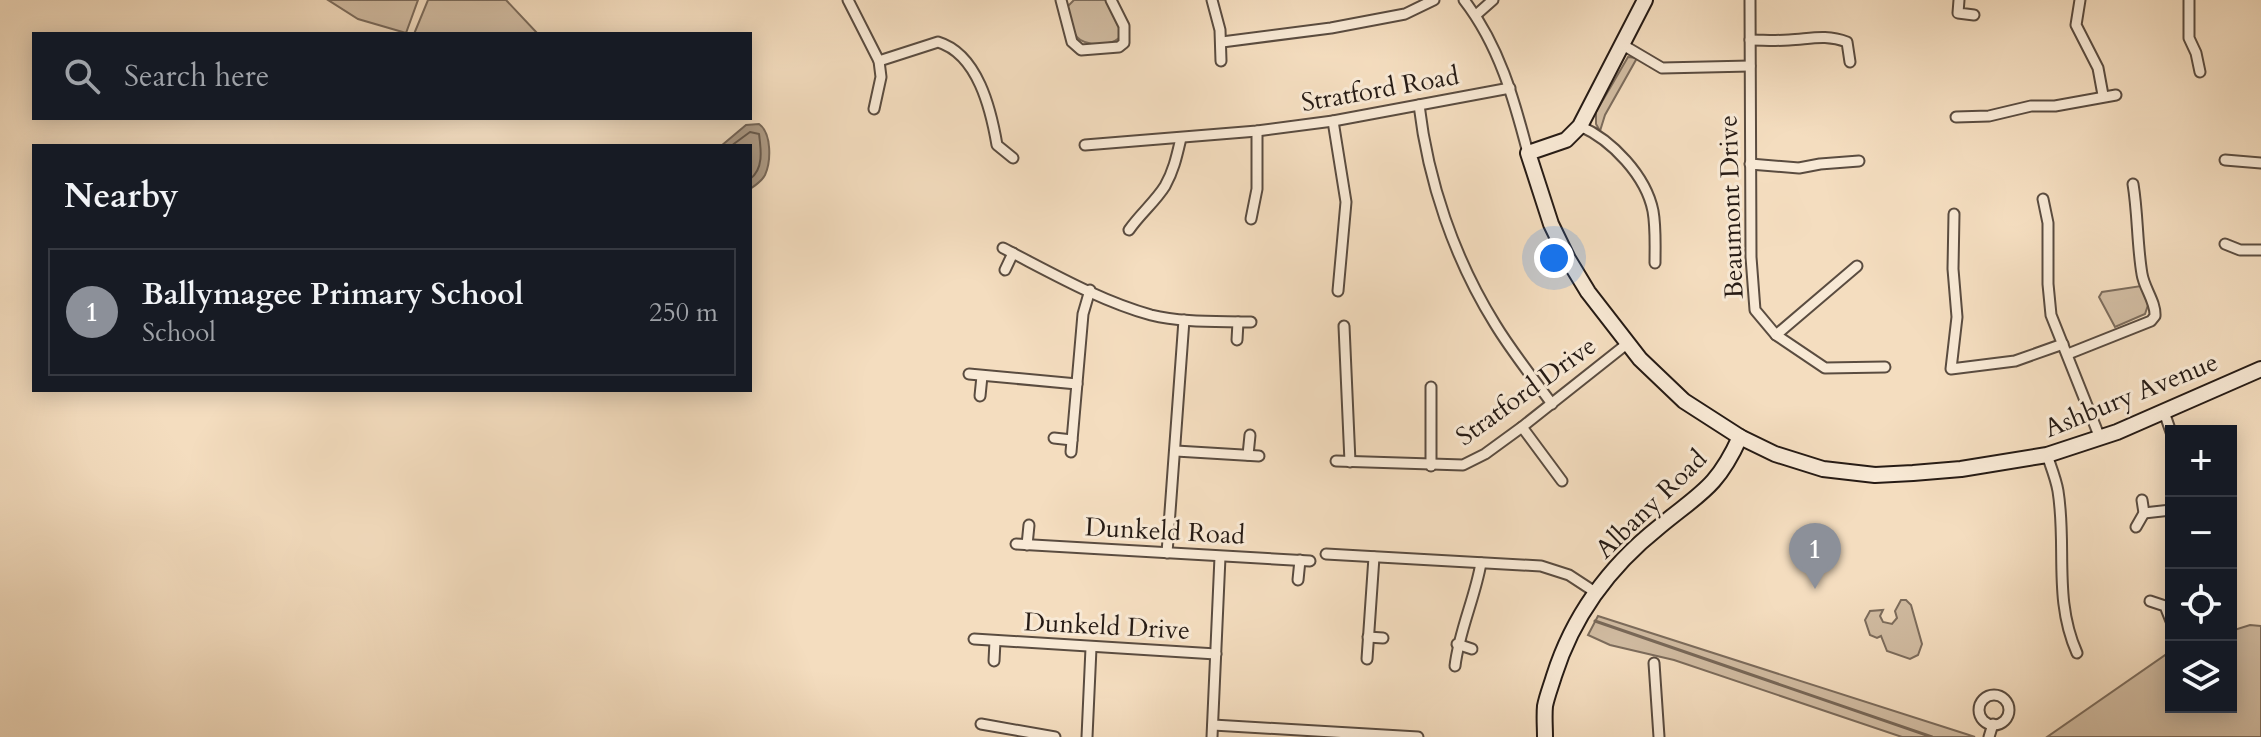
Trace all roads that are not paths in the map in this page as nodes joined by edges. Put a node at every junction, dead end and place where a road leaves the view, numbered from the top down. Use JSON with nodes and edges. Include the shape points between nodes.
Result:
{"nodes":[{"id":1,"x":848,"y":0,"type":"edge"},
{"id":2,"x":1061,"y":0,"type":"edge"},
{"id":3,"x":1111,"y":0,"type":"edge"},
{"id":4,"x":1212,"y":0,"type":"edge"},
{"id":5,"x":1434,"y":0,"type":"edge"},
{"id":6,"x":1464,"y":0,"type":"edge"},
{"id":7,"x":1493,"y":0,"type":"edge"},
{"id":8,"x":1645,"y":0,"type":"edge"},
{"id":9,"x":1750,"y":0,"type":"edge"},
{"id":10,"x":1959,"y":0,"type":"edge"},
{"id":11,"x":2080,"y":0,"type":"edge"},
{"id":12,"x":2189,"y":0,"type":"edge"},
{"id":13,"x":1476,"y":15,"type":"junction"},
{"id":14,"x":1974,"y":15,"type":"dead end"},
{"id":15,"x":1750,"y":40,"type":"junction"},
{"id":16,"x":1222,"y":42,"type":"junction"},
{"id":17,"x":1623,"y":45,"type":"junction"},
{"id":18,"x":879,"y":61,"type":"junction"},
{"id":19,"x":1221,"y":61,"type":"dead end"},
{"id":20,"x":1850,"y":62,"type":"dead end"},
{"id":21,"x":1750,"y":66,"type":"junction"},
{"id":22,"x":2200,"y":72,"type":"dead end"},
{"id":23,"x":1510,"y":88,"type":"junction"},
{"id":24,"x":2103,"y":95,"type":"junction"},
{"id":25,"x":2116,"y":95,"type":"dead end"},
{"id":26,"x":1419,"y":105,"type":"junction"},
{"id":27,"x":874,"y":109,"type":"dead end"},
{"id":28,"x":1956,"y":117,"type":"dead end"},
{"id":29,"x":1333,"y":121,"type":"junction"},
{"id":30,"x":1580,"y":126,"type":"junction"},
{"id":31,"x":1257,"y":131,"type":"junction"},
{"id":32,"x":1181,"y":138,"type":"junction"},
{"id":33,"x":1085,"y":145,"type":"dead end"},
{"id":34,"x":1528,"y":153,"type":"junction"},
{"id":35,"x":1013,"y":158,"type":"dead end"},
{"id":36,"x":2225,"y":160,"type":"dead end"},
{"id":37,"x":1859,"y":161,"type":"dead end"},
{"id":38,"x":2261,"y":163,"type":"edge"},
{"id":39,"x":1750,"y":164,"type":"junction"},
{"id":40,"x":2133,"y":184,"type":"dead end"},
{"id":41,"x":2043,"y":199,"type":"dead end"},
{"id":42,"x":1954,"y":214,"type":"dead end"},
{"id":43,"x":1251,"y":219,"type":"dead end"},
{"id":44,"x":1129,"y":230,"type":"dead end"},
{"id":45,"x":2225,"y":244,"type":"dead end"},
{"id":46,"x":1003,"y":248,"type":"dead end"},
{"id":47,"x":2261,"y":250,"type":"edge"},
{"id":48,"x":1013,"y":253,"type":"junction"},
{"id":49,"x":1655,"y":263,"type":"dead end"},
{"id":50,"x":1857,"y":266,"type":"dead end"},
{"id":51,"x":1005,"y":270,"type":"dead end"},
{"id":52,"x":1090,"y":290,"type":"junction"},
{"id":53,"x":1338,"y":291,"type":"dead end"},
{"id":54,"x":1184,"y":320,"type":"junction"},
{"id":55,"x":1238,"y":322,"type":"junction"},
{"id":56,"x":1251,"y":322,"type":"dead end"},
{"id":57,"x":1344,"y":326,"type":"dead end"},
{"id":58,"x":1776,"y":335,"type":"junction"},
{"id":59,"x":1237,"y":340,"type":"dead end"},
{"id":60,"x":1628,"y":343,"type":"junction"},
{"id":61,"x":2065,"y":349,"type":"junction"},
{"id":62,"x":1885,"y":367,"type":"dead end"},
{"id":63,"x":2261,"y":369,"type":"edge"},
{"id":64,"x":969,"y":374,"type":"dead end"},
{"id":65,"x":982,"y":376,"type":"junction"},
{"id":66,"x":1077,"y":384,"type":"junction"},
{"id":67,"x":1431,"y":387,"type":"dead end"},
{"id":68,"x":980,"y":396,"type":"dead end"},
{"id":69,"x":1552,"y":404,"type":"junction"},
{"id":70,"x":2164,"y":412,"type":"junction"},
{"id":71,"x":2169,"y":425,"type":"edge"},
{"id":72,"x":1522,"y":427,"type":"junction"},
{"id":73,"x":1250,"y":435,"type":"dead end"},
{"id":74,"x":1740,"y":437,"type":"junction"},
{"id":75,"x":1054,"y":438,"type":"dead end"},
{"id":76,"x":2100,"y":438,"type":"junction"},
{"id":77,"x":1072,"y":440,"type":"junction"},
{"id":78,"x":1176,"y":451,"type":"junction"},
{"id":79,"x":1071,"y":452,"type":"dead end"},
{"id":80,"x":2047,"y":455,"type":"junction"},
{"id":81,"x":1336,"y":461,"type":"dead end"},
{"id":82,"x":1350,"y":462,"type":"junction"},
{"id":83,"x":1431,"y":466,"type":"junction"},
{"id":84,"x":1562,"y":481,"type":"dead end"},
{"id":85,"x":2142,"y":500,"type":"dead end"},
{"id":86,"x":2165,"y":511,"type":"edge"},
{"id":87,"x":2144,"y":513,"type":"junction"},
{"id":88,"x":1029,"y":525,"type":"dead end"},
{"id":89,"x":2136,"y":527,"type":"dead end"},
{"id":90,"x":1016,"y":544,"type":"dead end"},
{"id":91,"x":1027,"y":545,"type":"junction"},
{"id":92,"x":1167,"y":553,"type":"junction"},
{"id":93,"x":1326,"y":554,"type":"dead end"},
{"id":94,"x":1220,"y":557,"type":"junction"},
{"id":95,"x":1374,"y":557,"type":"junction"},
{"id":96,"x":1481,"y":563,"type":"junction"},
{"id":97,"x":1298,"y":580,"type":"dead end"},
{"id":98,"x":1595,"y":592,"type":"junction"},
{"id":99,"x":2150,"y":601,"type":"dead end"},
{"id":100,"x":2165,"y":603,"type":"edge"},
{"id":101,"x":1368,"y":637,"type":"junction"},
{"id":102,"x":1383,"y":638,"type":"dead end"},
{"id":103,"x":974,"y":639,"type":"dead end"},
{"id":104,"x":995,"y":641,"type":"junction"},
{"id":105,"x":1457,"y":644,"type":"junction"},
{"id":106,"x":1091,"y":648,"type":"junction"},
{"id":107,"x":1472,"y":649,"type":"dead end"},
{"id":108,"x":2077,"y":653,"type":"dead end"},
{"id":109,"x":1216,"y":654,"type":"junction"},
{"id":110,"x":1367,"y":659,"type":"dead end"},
{"id":111,"x":994,"y":661,"type":"dead end"},
{"id":112,"x":1654,"y":663,"type":"dead end"},
{"id":113,"x":1455,"y":666,"type":"dead end"},
{"id":114,"x":1993,"y":724,"type":"dead end"},
{"id":115,"x":1213,"y":725,"type":"junction"},
{"id":116,"x":988,"y":729,"type":"edge"},
{"id":117,"x":1333,"y":734,"type":"edge"},
{"id":118,"x":1055,"y":737,"type":"edge"},
{"id":119,"x":1087,"y":737,"type":"edge"},
{"id":120,"x":1212,"y":737,"type":"edge"},
{"id":121,"x":1418,"y":737,"type":"edge"},
{"id":122,"x":1545,"y":737,"type":"edge"},
{"id":123,"x":1660,"y":737,"type":"edge"},
{"id":124,"x":1989,"y":737,"type":"edge"}],
"edges":[{"from":1,"to":18,"type":"street"},
{"from":2,"to":3,"type":"street","via":[[1072,42],[1081,50],[1124,43],[1124,26]]},
{"from":4,"to":16,"type":"street"},
{"from":5,"to":16,"type":"street","via":[[1376,20]]},
{"from":6,"to":13,"type":"street","name":"Ashbury Avenue"},
{"from":7,"to":13,"type":"street"},
{"from":8,"to":17,"type":"street"},
{"from":9,"to":15,"type":"street","name":"Beaumont Drive"},
{"from":10,"to":14,"type":"street","via":[[1958,13]]},
{"from":11,"to":24,"type":"street","via":[[2076,25],[2098,68]]},
{"from":12,"to":22,"type":"street","via":[[2189,38]]},
{"from":13,"to":23,"type":"street","name":"Ashbury Avenue"},
{"from":15,"to":20,"type":"street","via":[[1838,39],[1847,42]]},
{"from":15,"to":21,"type":"street","name":"Beaumont Drive"},
{"from":16,"to":19,"type":"street"},
{"from":17,"to":21,"type":"street","via":[[1662,68]]},
{"from":17,"to":30,"type":"street"},
{"from":18,"to":27,"type":"street"},
{"from":18,"to":35,"type":"street","via":[[944,44],[970,66],[992,116],[997,145]]},
{"from":21,"to":39,"type":"street","name":"Beaumont Drive"},
{"from":23,"to":26,"type":"street","name":"Stratford Road"},
{"from":23,"to":34,"type":"street","name":"Ashbury Avenue"},
{"from":24,"to":25,"type":"street"},
{"from":24,"to":28,"type":"street"},
{"from":26,"to":29,"type":"street","name":"Stratford Road"},
{"from":26,"to":69,"type":"street","via":[[1435,192],[1466,266],[1494,323]]},
{"from":29,"to":31,"type":"street","name":"Stratford Road"},
{"from":29,"to":53,"type":"street","via":[[1346,202]]},
{"from":30,"to":34,"type":"street","via":[[1566,140]]},
{"from":30,"to":49,"type":"street","via":[[1615,146],[1647,191]]},
{"from":31,"to":32,"type":"street","name":"Stratford Road"},
{"from":31,"to":43,"type":"street"},
{"from":32,"to":33,"type":"street","name":"Stratford Road"},
{"from":32,"to":44,"type":"street","via":[[1164,188]]},
{"from":34,"to":60,"type":"street","name":"Ashbury Avenue","via":[[1568,259]]},
{"from":36,"to":38,"type":"street"},
{"from":37,"to":39,"type":"street","via":[[1799,168]]},
{"from":39,"to":58,"type":"street","name":"Beaumont Drive","via":[[1755,310]]},
{"from":40,"to":61,"type":"street","via":[[2142,274],[2155,316]]},
{"from":41,"to":61,"type":"street","via":[[2051,315]]},
{"from":42,"to":61,"type":"street","via":[[1957,317],[1951,369]]},
{"from":45,"to":47,"type":"street"},
{"from":46,"to":48,"type":"street"},
{"from":48,"to":51,"type":"street"},
{"from":48,"to":52,"type":"street"},
{"from":50,"to":58,"type":"street"},
{"from":52,"to":54,"type":"street","via":[[1152,315]]},
{"from":52,"to":66,"type":"street"},
{"from":54,"to":55,"type":"street"},
{"from":54,"to":78,"type":"street"},
{"from":55,"to":56,"type":"street"},
{"from":55,"to":59,"type":"street"},
{"from":57,"to":82,"type":"street"},
{"from":58,"to":62,"type":"street","name":"Beaumont Drive","via":[[1825,368]]},
{"from":60,"to":69,"type":"street","name":"Stratford Drive"},
{"from":60,"to":74,"type":"street","name":"Ashbury Avenue","via":[[1684,401]]},
{"from":61,"to":76,"type":"street"},
{"from":63,"to":70,"type":"street","name":"Ashbury Avenue"},
{"from":64,"to":65,"type":"street"},
{"from":65,"to":66,"type":"street"},
{"from":65,"to":68,"type":"street"},
{"from":66,"to":77,"type":"street"},
{"from":67,"to":83,"type":"street"},
{"from":69,"to":72,"type":"street","name":"Stratford Drive"},
{"from":70,"to":71,"type":"street"},
{"from":70,"to":76,"type":"street","name":"Ashbury Avenue"},
{"from":72,"to":83,"type":"street","name":"Stratford Drive","via":[[1463,465]]},
{"from":72,"to":84,"type":"street"},
{"from":73,"to":78,"type":"street","via":[[1254,456]]},
{"from":74,"to":80,"type":"street","name":"Ashbury Avenue","via":[[1823,469],[1875,475]]},
{"from":74,"to":98,"type":"street","name":"Albany Road","via":[[1722,473],[1631,552]]},
{"from":75,"to":77,"type":"street"},
{"from":76,"to":80,"type":"street","name":"Ashbury Avenue"},
{"from":77,"to":79,"type":"street"},
{"from":78,"to":92,"type":"street"},
{"from":80,"to":108,"type":"street","via":[[2058,490],[2062,608]]},
{"from":81,"to":82,"type":"street","name":"Stratford Drive"},
{"from":82,"to":83,"type":"street","name":"Stratford Drive"},
{"from":85,"to":87,"type":"street"},
{"from":86,"to":87,"type":"street"},
{"from":87,"to":89,"type":"street"},
{"from":88,"to":91,"type":"street"},
{"from":90,"to":91,"type":"street","name":"Dunkeld Road"},
{"from":91,"to":92,"type":"street","name":"Dunkeld Road"},
{"from":92,"to":94,"type":"street","name":"Dunkeld Road"},
{"from":93,"to":95,"type":"street"},
{"from":94,"to":97,"type":"street","name":"Dunkeld Road","via":[[1305,560]]},
{"from":94,"to":109,"type":"street"},
{"from":95,"to":96,"type":"street"},
{"from":95,"to":101,"type":"street"},
{"from":96,"to":98,"type":"street","via":[[1541,566],[1569,575]]},
{"from":96,"to":105,"type":"street"},
{"from":98,"to":122,"type":"street","name":"Albany Road","via":[[1560,657],[1545,704]]},
{"from":99,"to":100,"type":"street"},
{"from":101,"to":102,"type":"street"},
{"from":101,"to":110,"type":"street"},
{"from":103,"to":104,"type":"street","name":"Dunkeld Drive"},
{"from":104,"to":106,"type":"street","name":"Dunkeld Drive"},
{"from":104,"to":111,"type":"street","name":"Dunkeld Drive"},
{"from":105,"to":107,"type":"street"},
{"from":105,"to":113,"type":"street"},
{"from":106,"to":109,"type":"street","name":"Dunkeld Drive"},
{"from":106,"to":119,"type":"street"},
{"from":109,"to":115,"type":"street"},
{"from":112,"to":123,"type":"street"},
{"from":114,"to":124,"type":"street"},
{"from":115,"to":117,"type":"street"},
{"from":115,"to":120,"type":"street"},
{"from":116,"to":118,"type":"street"},
{"from":117,"to":121,"type":"street"}]}
